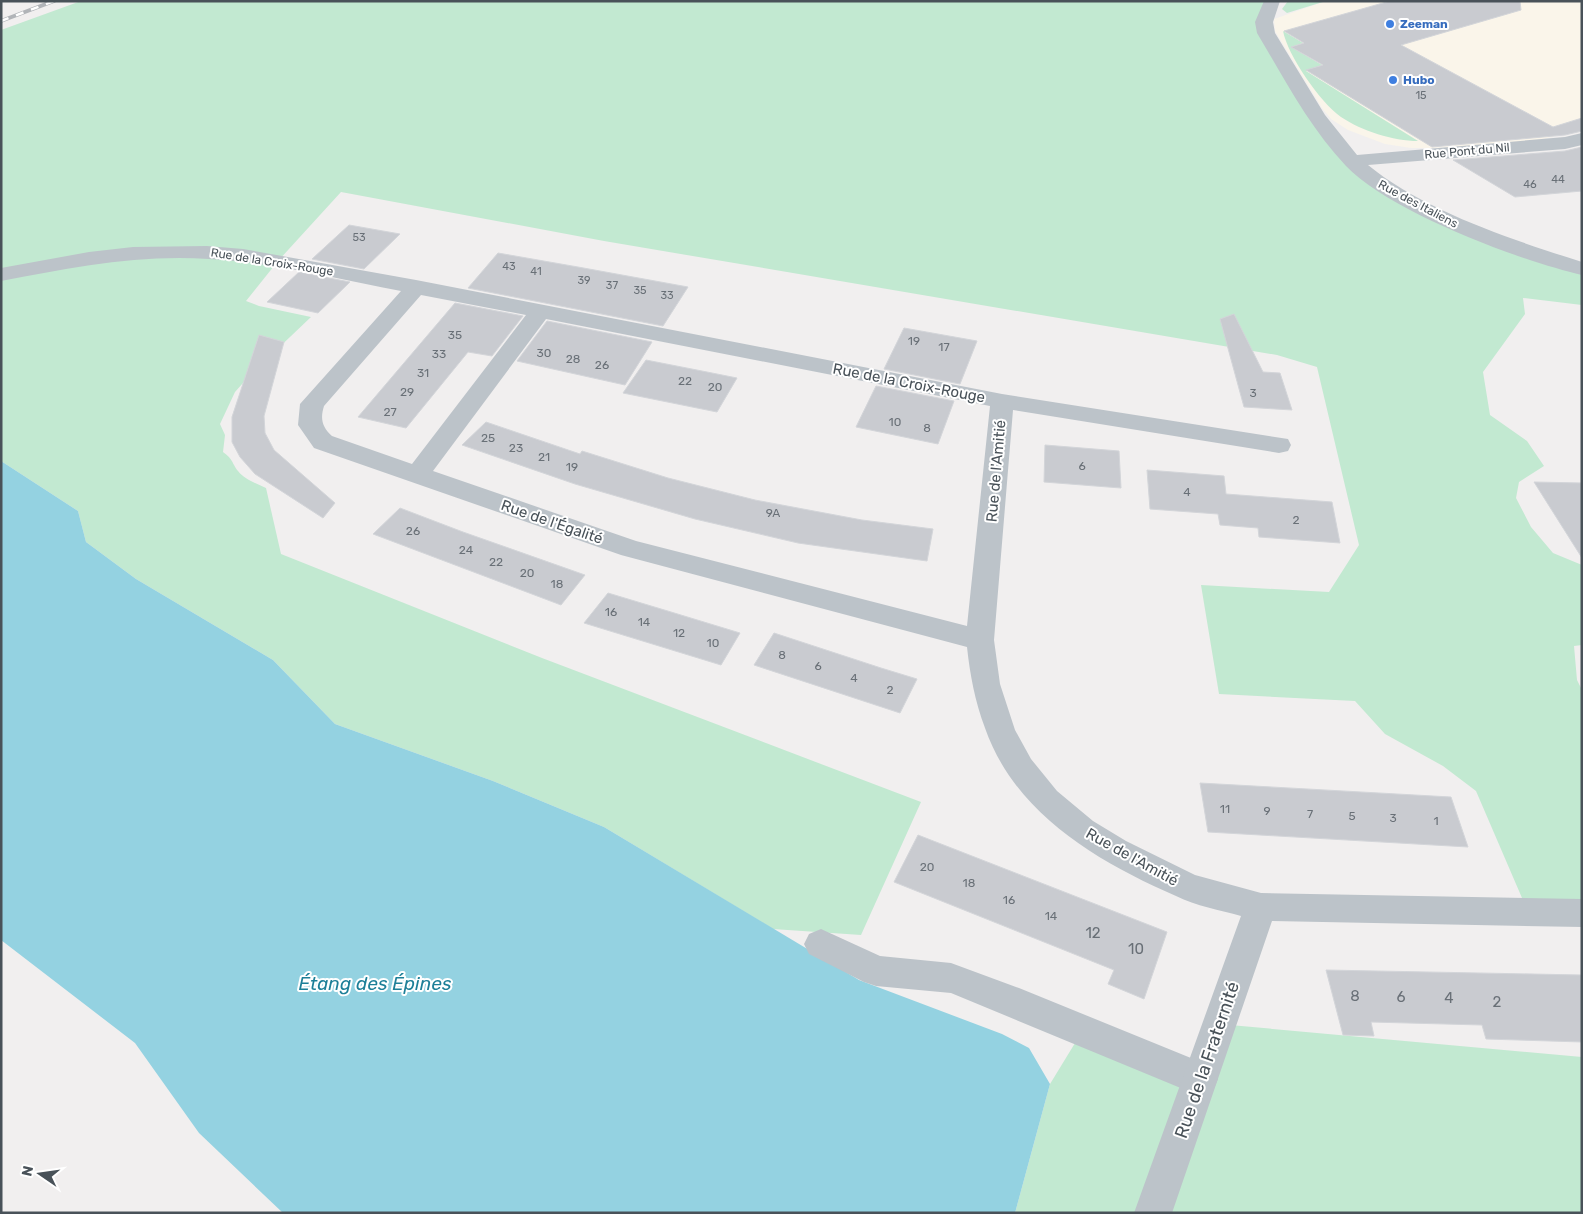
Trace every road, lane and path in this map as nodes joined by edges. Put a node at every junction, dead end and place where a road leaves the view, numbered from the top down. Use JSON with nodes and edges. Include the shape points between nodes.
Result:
{"nodes":[{"id":1,"x":1272,"y":1,"type":"edge"},
{"id":2,"x":1582,"y":139,"type":"edge"},
{"id":3,"x":1352,"y":161,"type":"junction"},
{"id":4,"x":1582,"y":269,"type":"edge"},
{"id":5,"x":1,"y":275,"type":"edge"},
{"id":6,"x":416,"y":287,"type":"junction"},
{"id":7,"x":541,"y":311,"type":"junction"},
{"id":8,"x":1002,"y":401,"type":"junction"},
{"id":9,"x":1279,"y":445,"type":"dead end"},
{"id":10,"x":417,"y":475,"type":"junction"},
{"id":11,"x":980,"y":640,"type":"junction"},
{"id":12,"x":1260,"y":907,"type":"junction"},
{"id":13,"x":1582,"y":913,"type":"edge"},
{"id":14,"x":821,"y":944,"type":"dead end"},
{"id":15,"x":1200,"y":1079,"type":"junction"},
{"id":16,"x":1153,"y":1213,"type":"edge"}],
"edges":[{"from":1,"to":3,"type":"street","name":"Rue des Italiens","via":[[1264,22],[1266,33],[1312,110]]},
{"from":2,"to":3,"type":"street","name":"Rue Pont du Nil"},
{"from":3,"to":4,"type":"street","name":"Rue des Italiens","via":[[1392,192],[1462,228]]},
{"from":5,"to":6,"type":"street","name":"Rue de la Croix-Rouge","via":[[133,253],[207,252],[278,261]]},
{"from":6,"to":7,"type":"street","name":"Rue de la Croix-Rouge"},
{"from":6,"to":10,"type":"street","name":"Rue de l'Égalité","via":[[312,404],[308,423],[323,442]]},
{"from":7,"to":8,"type":"street","name":"Rue de la Croix-Rouge"},
{"from":7,"to":10,"type":"street"},
{"from":8,"to":9,"type":"street","name":"Rue de la Croix-Rouge"},
{"from":8,"to":11,"type":"street","name":"Rue de l'Amitié"},
{"from":10,"to":11,"type":"street","name":"Rue de l'Égalité","via":[[630,549]]},
{"from":11,"to":12,"type":"street","name":"Rue de l'Amitié","via":[[986,684],[1000,730],[1020,768],[1046,800],[1082,830],[1188,887]]},
{"from":12,"to":13,"type":"street","name":"Rue de l'Amitié"},
{"from":12,"to":15,"type":"street","name":"Rue de la Fraternité"},
{"from":14,"to":15,"type":"street","via":[[876,971],[951,978]]},
{"from":15,"to":16,"type":"street","name":"Rue de la Fraternité"}]}
